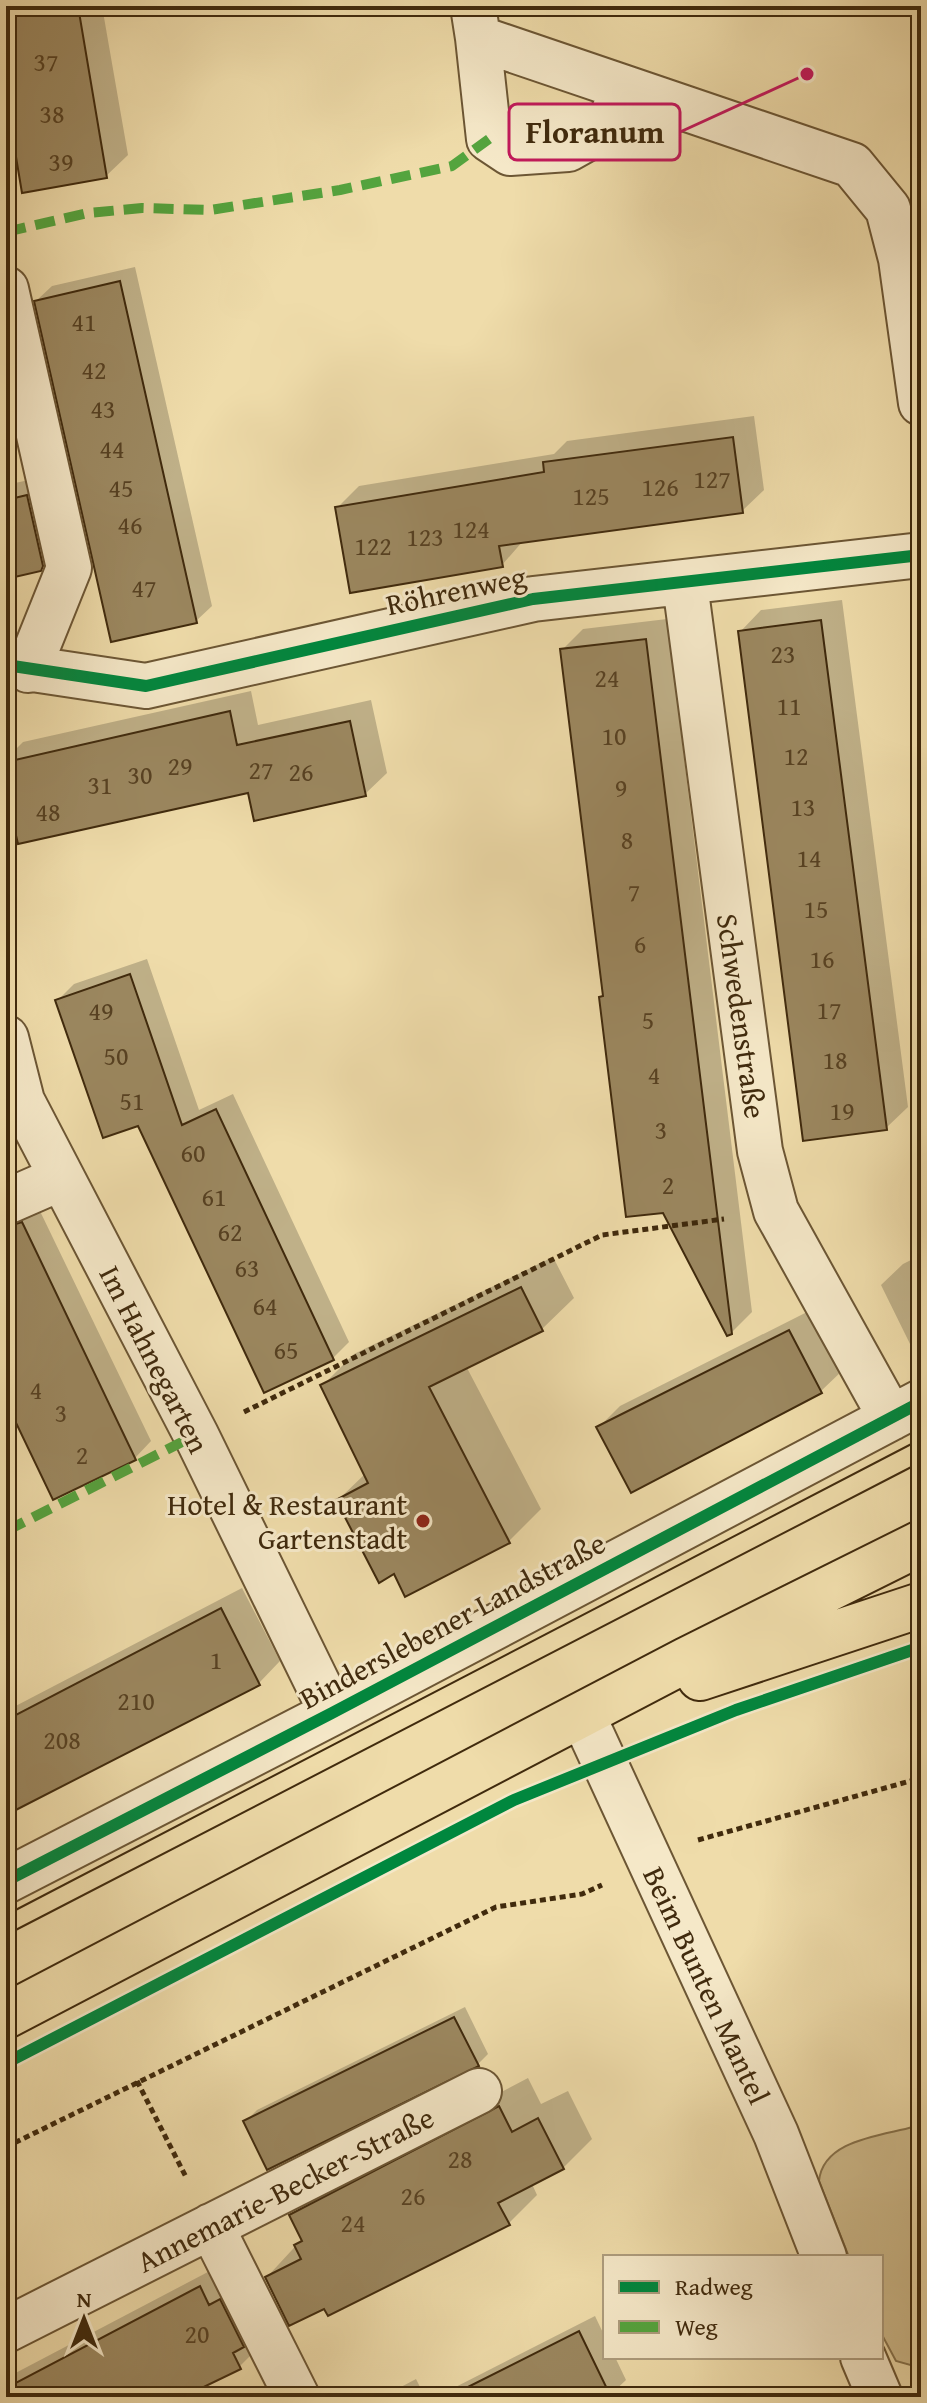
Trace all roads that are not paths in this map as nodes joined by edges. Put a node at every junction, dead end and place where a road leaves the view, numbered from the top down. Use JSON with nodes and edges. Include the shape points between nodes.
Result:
{"nodes":[{"id":1,"x":476,"y":22,"type":"edge"},
{"id":2,"x":622,"y":88,"type":"junction"},
{"id":3,"x":6,"y":289,"type":"edge"},
{"id":4,"x":921,"y":403,"type":"edge"},
{"id":5,"x":921,"y":555,"type":"edge"},
{"id":6,"x":685,"y":584,"type":"junction"},
{"id":7,"x":17,"y":668,"type":"edge"},
{"id":8,"x":6,"y":1038,"type":"edge"},
{"id":9,"x":61,"y":1178,"type":"junction"},
{"id":10,"x":6,"y":1202,"type":"edge"},
{"id":11,"x":906,"y":1410,"type":"edge"},
{"id":12,"x":921,"y":1543,"type":"edge"},
{"id":13,"x":921,"y":1605,"type":"edge"},
{"id":14,"x":332,"y":1713,"type":"junction"},
{"id":15,"x":583,"y":1716,"type":"junction"},
{"id":16,"x":6,"y":1881,"type":"edge"},
{"id":17,"x":6,"y":2016,"type":"edge"},
{"id":18,"x":479,"y":2091,"type":"dead end"},
{"id":19,"x":211,"y":2226,"type":"junction"},
{"id":20,"x":823,"y":2255,"type":"edge"},
{"id":21,"x":6,"y":2330,"type":"edge"},
{"id":22,"x":864,"y":2359,"type":"edge"},
{"id":23,"x":297,"y":2397,"type":"edge"},
{"id":24,"x":880,"y":2397,"type":"edge"}],
"edges":[{"from":1,"to":2,"type":"street"},
{"from":1,"to":2,"type":"street","via":[[489,139],[510,153],[568,149],[609,126]]},
{"from":2,"to":4,"type":"street","via":[[852,165],[888,209],[901,259]]},
{"from":3,"to":7,"type":"street","via":[[69,568]]},
{"from":5,"to":6,"type":"street","name":"Röhrenweg"},
{"from":6,"to":7,"type":"street","name":"Röhrenweg","via":[[533,599],[146,686]]},
{"from":6,"to":11,"type":"street","name":"Schwedenstraße","via":[[760,1151],[776,1211]]},
{"from":8,"to":9,"type":"street","name":"Im Hahnegarten","via":[[22,1101]]},
{"from":9,"to":10,"type":"street"},
{"from":9,"to":14,"type":"street","name":"Im Hahnegarten","via":[[196,1435]]},
{"from":11,"to":14,"type":"street","name":"Binderslebener Landstraße"},
{"from":12,"to":15,"type":"main road"},
{"from":13,"to":15,"type":"main road"},
{"from":14,"to":16,"type":"street","name":"Binderslebener Landstraße"},
{"from":15,"to":17,"type":"main road"},
{"from":15,"to":20,"type":"street","name":"Beim Bunten Mantel","via":[[776,2134]]},
{"from":18,"to":19,"type":"street","name":"Annemarie-Becker-Straße"},
{"from":19,"to":21,"type":"street","name":"Annemarie-Becker-Straße"},
{"from":19,"to":23,"type":"street"},
{"from":22,"to":24,"type":"street"}]}
